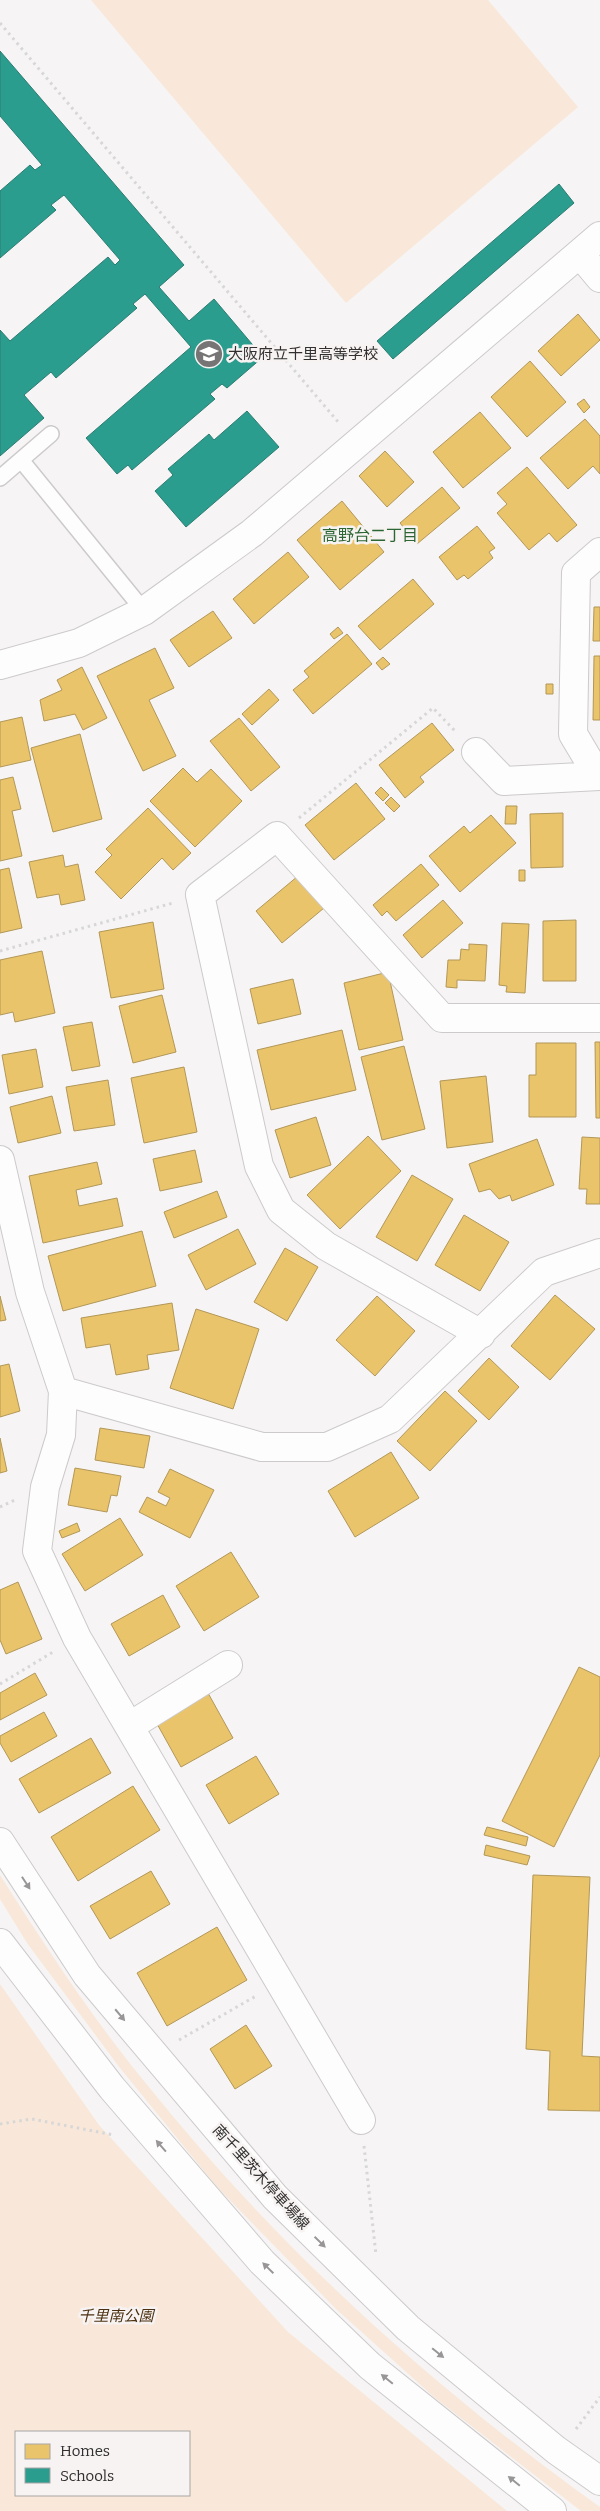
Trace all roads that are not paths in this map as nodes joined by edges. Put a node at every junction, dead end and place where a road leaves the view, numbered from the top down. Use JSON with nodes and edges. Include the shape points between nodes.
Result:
{"nodes":[{"id":1,"x":600,"y":236,"type":"edge"},
{"id":2,"x":580,"y":254,"type":"junction"},
{"id":3,"x":600,"y":278,"type":"edge"},
{"id":4,"x":50,"y":434,"type":"dead end"},
{"id":5,"x":21,"y":460,"type":"junction"},
{"id":6,"x":0,"y":478,"type":"edge"},
{"id":7,"x":600,"y":552,"type":"edge"},
{"id":8,"x":144,"y":611,"type":"junction"},
{"id":9,"x":0,"y":664,"type":"edge"},
{"id":10,"x":476,"y":752,"type":"road end"},
{"id":11,"x":599,"y":776,"type":"edge"},
{"id":12,"x":600,"y":1018,"type":"edge"},
{"id":13,"x":0,"y":1160,"type":"edge"},
{"id":14,"x":600,"y":1253,"type":"edge"},
{"id":15,"x":481,"y":1334,"type":"junction"},
{"id":16,"x":63,"y":1391,"type":"junction"},
{"id":17,"x":228,"y":1665,"type":"dead end"},
{"id":18,"x":130,"y":1726,"type":"junction"},
{"id":19,"x":0,"y":1842,"type":"edge"},
{"id":20,"x":0,"y":1943,"type":"edge"},
{"id":21,"x":361,"y":2120,"type":"road end"},
{"id":22,"x":600,"y":2481,"type":"edge"},
{"id":23,"x":552,"y":2511,"type":"edge"}],
"edges":[{"from":1,"to":2,"type":"street"},
{"from":2,"to":3,"type":"street"},
{"from":2,"to":8,"type":"street","via":[[252,534]]},
{"from":4,"to":5,"type":"lane"},
{"from":5,"to":6,"type":"lane"},
{"from":5,"to":8,"type":"lane"},
{"from":7,"to":11,"type":"street","via":[[576,573],[573,734]]},
{"from":8,"to":9,"type":"street","via":[[79,643]]},
{"from":10,"to":11,"type":"street","via":[[504,780]]},
{"from":12,"to":15,"type":"street","via":[[442,1018],[277,836],[200,895],[259,1166],[280,1210],[326,1246]]},
{"from":13,"to":16,"type":"street","via":[[30,1292]]},
{"from":14,"to":15,"type":"street","via":[[544,1272]]},
{"from":15,"to":16,"type":"street","via":[[390,1419],[327,1447],[262,1447]]},
{"from":16,"to":18,"type":"street","via":[[61,1435],[45,1487],[37,1551],[77,1638]]},
{"from":17,"to":18,"type":"street"},
{"from":18,"to":21,"type":"street"},
{"from":19,"to":22,"type":"street","name":"南千里茨木停車場線","one_way":true,"via":[[86,1976],[275,2198],[408,2328],[556,2450]]},
{"from":23,"to":20,"type":"street","one_way":true,"via":[[370,2366],[262,2262],[112,2088]]}]}
